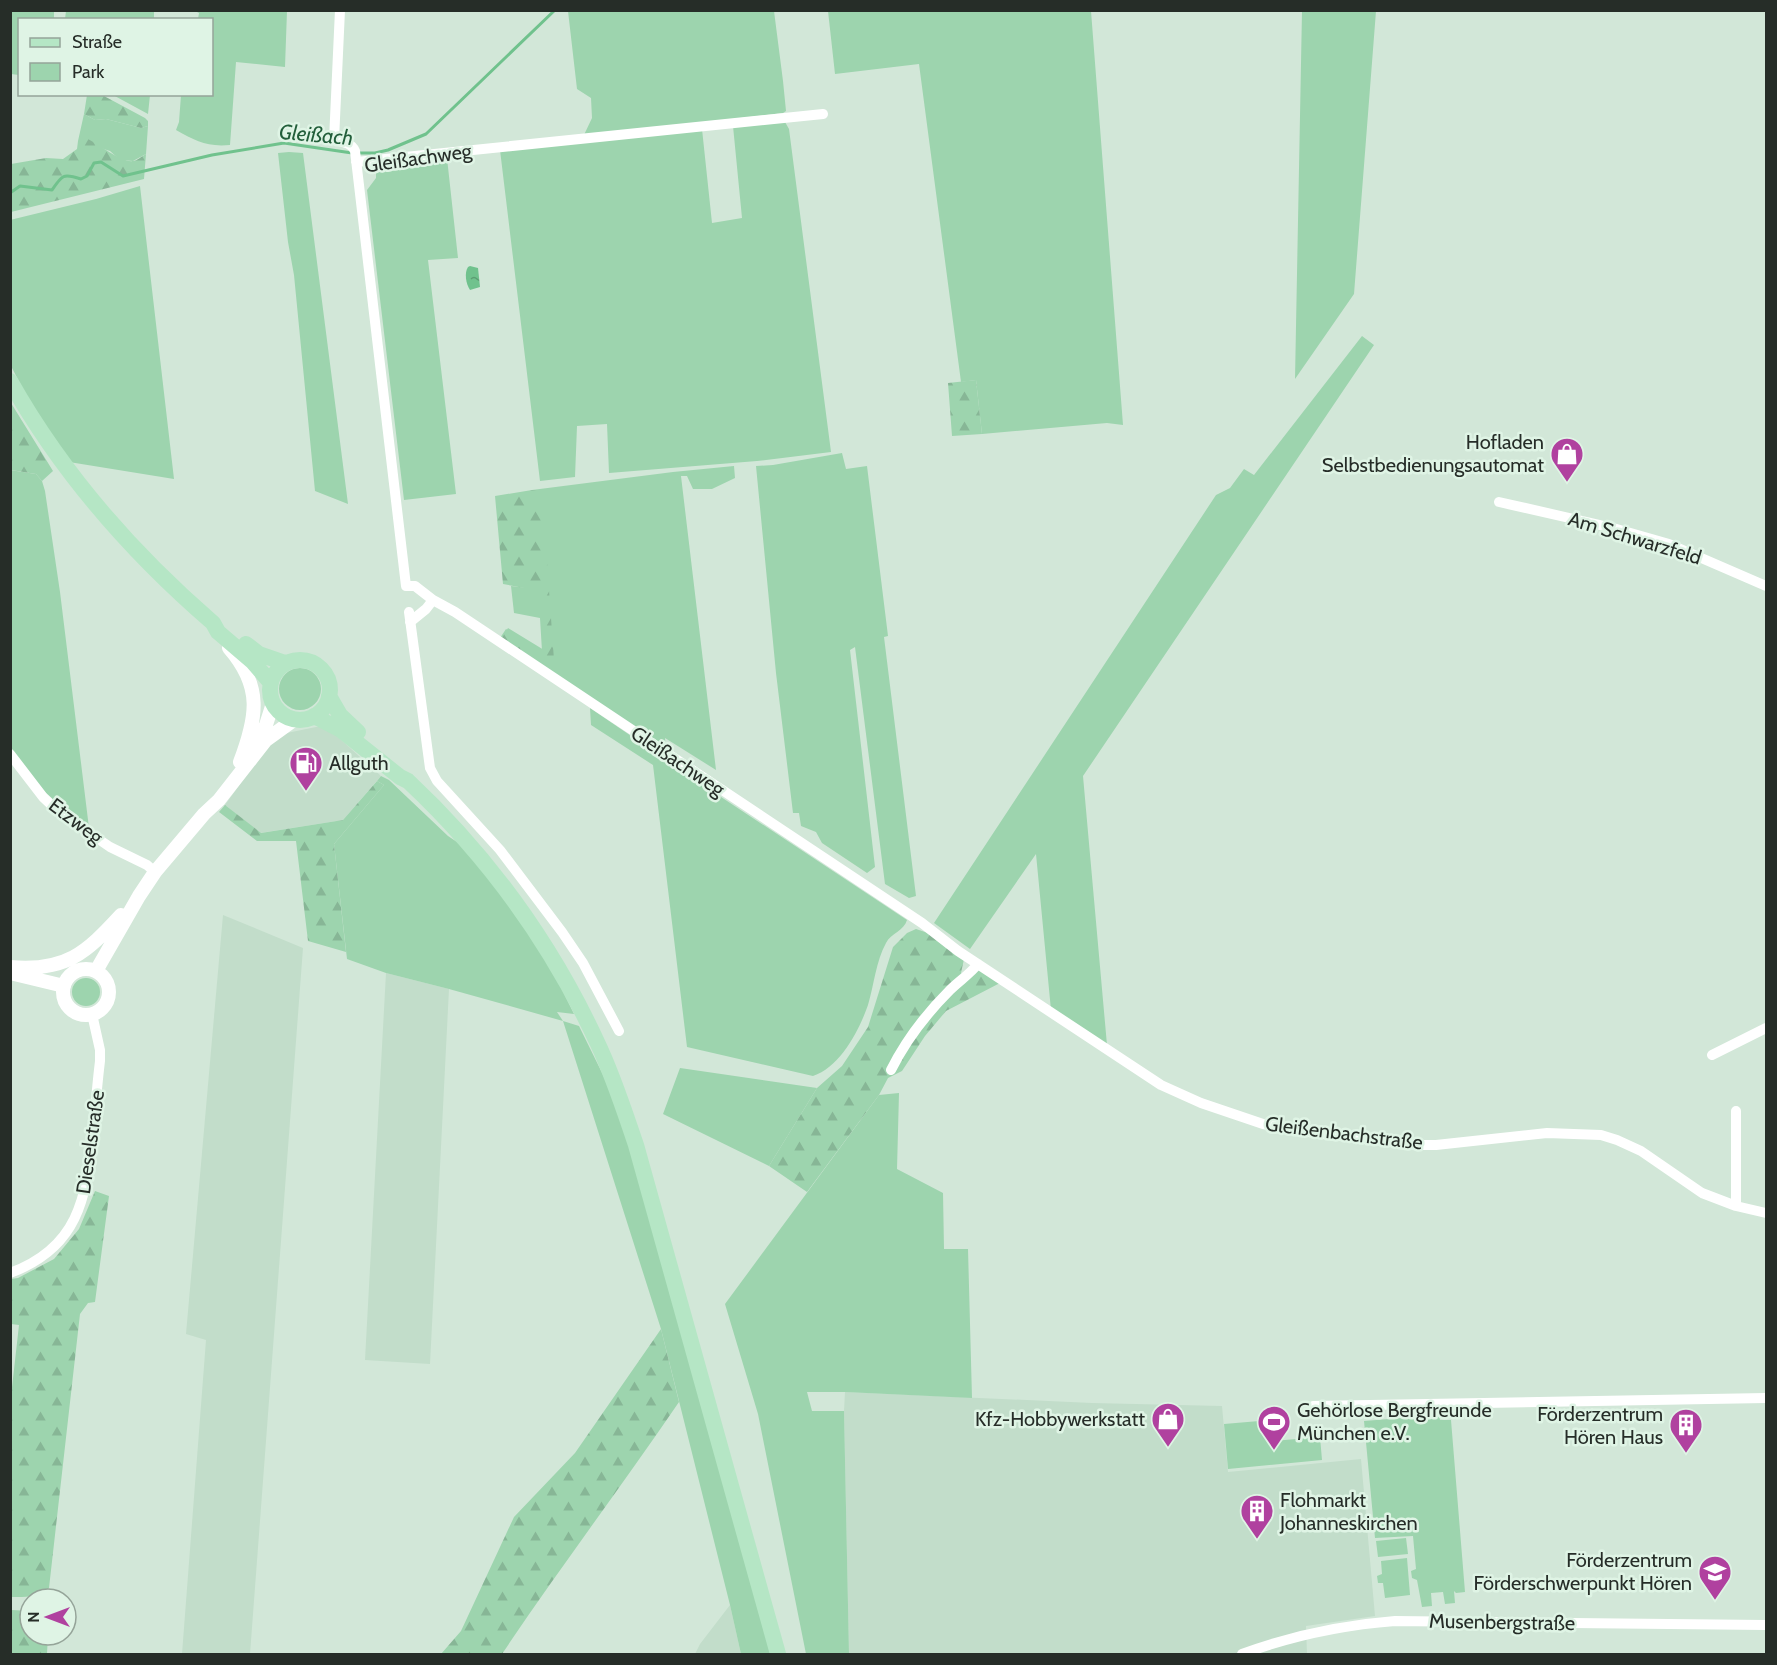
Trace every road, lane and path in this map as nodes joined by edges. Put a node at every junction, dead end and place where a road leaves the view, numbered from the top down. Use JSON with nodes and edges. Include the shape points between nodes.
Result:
{"nodes":[{"id":1,"x":340,"y":10,"type":"edge"},
{"id":2,"x":823,"y":114,"type":"dead end"},
{"id":3,"x":356,"y":156,"type":"junction"},
{"id":4,"x":10,"y":381,"type":"edge"},
{"id":5,"x":1499,"y":502,"type":"dead end"},
{"id":6,"x":1767,"y":586,"type":"edge"},
{"id":7,"x":434,"y":600,"type":"junction"},
{"id":8,"x":215,"y":627,"type":"junction"},
{"id":9,"x":285,"y":663,"type":"junction"},
{"id":10,"x":271,"y":683,"type":"junction"},
{"id":11,"x":329,"y":696,"type":"junction"},
{"id":12,"x":273,"y":703,"type":"junction"},
{"id":13,"x":314,"y":716,"type":"junction"},
{"id":14,"x":295,"y":719,"type":"junction"},
{"id":15,"x":10,"y":754,"type":"edge"},
{"id":16,"x":240,"y":762,"type":"junction"},
{"id":17,"x":408,"y":781,"type":"junction"},
{"id":18,"x":204,"y":814,"type":"junction"},
{"id":19,"x":155,"y":872,"type":"junction"},
{"id":20,"x":138,"y":896,"type":"junction"},
{"id":21,"x":922,"y":923,"type":"joint"},
{"id":22,"x":978,"y":964,"type":"junction"},
{"id":23,"x":10,"y":967,"type":"edge"},
{"id":24,"x":96,"y":971,"type":"junction"},
{"id":25,"x":10,"y":973,"type":"edge"},
{"id":26,"x":64,"y":986,"type":"junction"},
{"id":27,"x":92,"y":1014,"type":"junction"},
{"id":28,"x":1767,"y":1028,"type":"edge"},
{"id":29,"x":619,"y":1031,"type":"dead end"},
{"id":30,"x":1712,"y":1055,"type":"dead end"},
{"id":31,"x":891,"y":1070,"type":"dead end"},
{"id":32,"x":1736,"y":1111,"type":"dead end"},
{"id":33,"x":1736,"y":1206,"type":"junction"},
{"id":34,"x":1767,"y":1213,"type":"edge"},
{"id":35,"x":10,"y":1273,"type":"edge"},
{"id":36,"x":1767,"y":1398,"type":"edge"},
{"id":37,"x":1312,"y":1406,"type":"dead end"},
{"id":38,"x":1767,"y":1625,"type":"edge"},
{"id":39,"x":778,"y":1654,"type":"edge"},
{"id":40,"x":1242,"y":1654,"type":"edge"}],
"edges":[{"from":1,"to":3,"type":"street","via":[[334,140],[350,144]]},
{"from":2,"to":3,"type":"street","name":"Gleißachweg"},
{"from":3,"to":7,"type":"street","name":"Gleißachweg","via":[[406,586],[415,586]]},
{"from":4,"to":8,"type":"main road","via":[[49,444],[97,508],[156,572]]},
{"from":5,"to":6,"type":"street","name":"Am Schwarzfeld","via":[[1668,544]]},
{"from":7,"to":21,"type":"street","name":"Gleißachweg"},
{"from":7,"to":29,"type":"street","via":[[410,617],[430,768],[437,781],[500,850],[562,932]]},
{"from":8,"to":9,"type":"main road","via":[[222,626],[259,654]]},
{"from":8,"to":10,"type":"main road"},
{"from":8,"to":16,"type":"street","via":[[247,674],[252,689],[254,722]]},
{"from":9,"to":10,"type":"main road"},
{"from":9,"to":11,"type":"main road","via":[[307,660],[318,665],[329,684]]},
{"from":10,"to":12,"type":"main road"},
{"from":11,"to":13,"type":"main road"},
{"from":11,"to":17,"type":"main road","via":[[340,715]]},
{"from":12,"to":14,"type":"main road"},
{"from":12,"to":16,"type":"street","via":[[266,725]]},
{"from":13,"to":14,"type":"main road"},
{"from":13,"to":17,"type":"main road","via":[[340,730]]},
{"from":14,"to":18,"type":"street","via":[[266,740]]},
{"from":15,"to":19,"type":"street","name":"Etzweg","via":[[59,812]]},
{"from":16,"to":18,"type":"street"},
{"from":17,"to":39,"type":"main road","via":[[511,895],[544,943],[598,1043],[643,1167]]},
{"from":18,"to":19,"type":"street"},
{"from":19,"to":20,"type":"street"},
{"from":20,"to":23,"type":"street","via":[[79,956],[40,968]]},
{"from":20,"to":24,"type":"street"},
{"from":21,"to":22,"type":"street","name":"Gleißenbachstraße"},
{"from":22,"to":31,"type":"street","via":[[929,1013]]},
{"from":22,"to":33,"type":"street","name":"Gleißenbachstraße","via":[[1161,1085],[1263,1124],[1436,1145],[1547,1133],[1601,1135],[1641,1151],[1702,1193]]},
{"from":24,"to":26,"type":"street","via":[[76,971]]},
{"from":24,"to":27,"type":"street","via":[[106,981],[109,994],[104,1006]]},
{"from":25,"to":26,"type":"street"},
{"from":26,"to":27,"type":"street","via":[[64,1000],[73,1011]]},
{"from":27,"to":35,"type":"street","name":"Dieselstraße","via":[[100,1061],[90,1165],[81,1205],[60,1242],[43,1257]]},
{"from":28,"to":30,"type":"street"},
{"from":32,"to":33,"type":"street"},
{"from":33,"to":34,"type":"street","name":"Gleißenbachstraße"},
{"from":36,"to":37,"type":"street"},
{"from":38,"to":40,"type":"street","name":"Musenbergstraße","via":[[1395,1621],[1311,1634]]}]}
